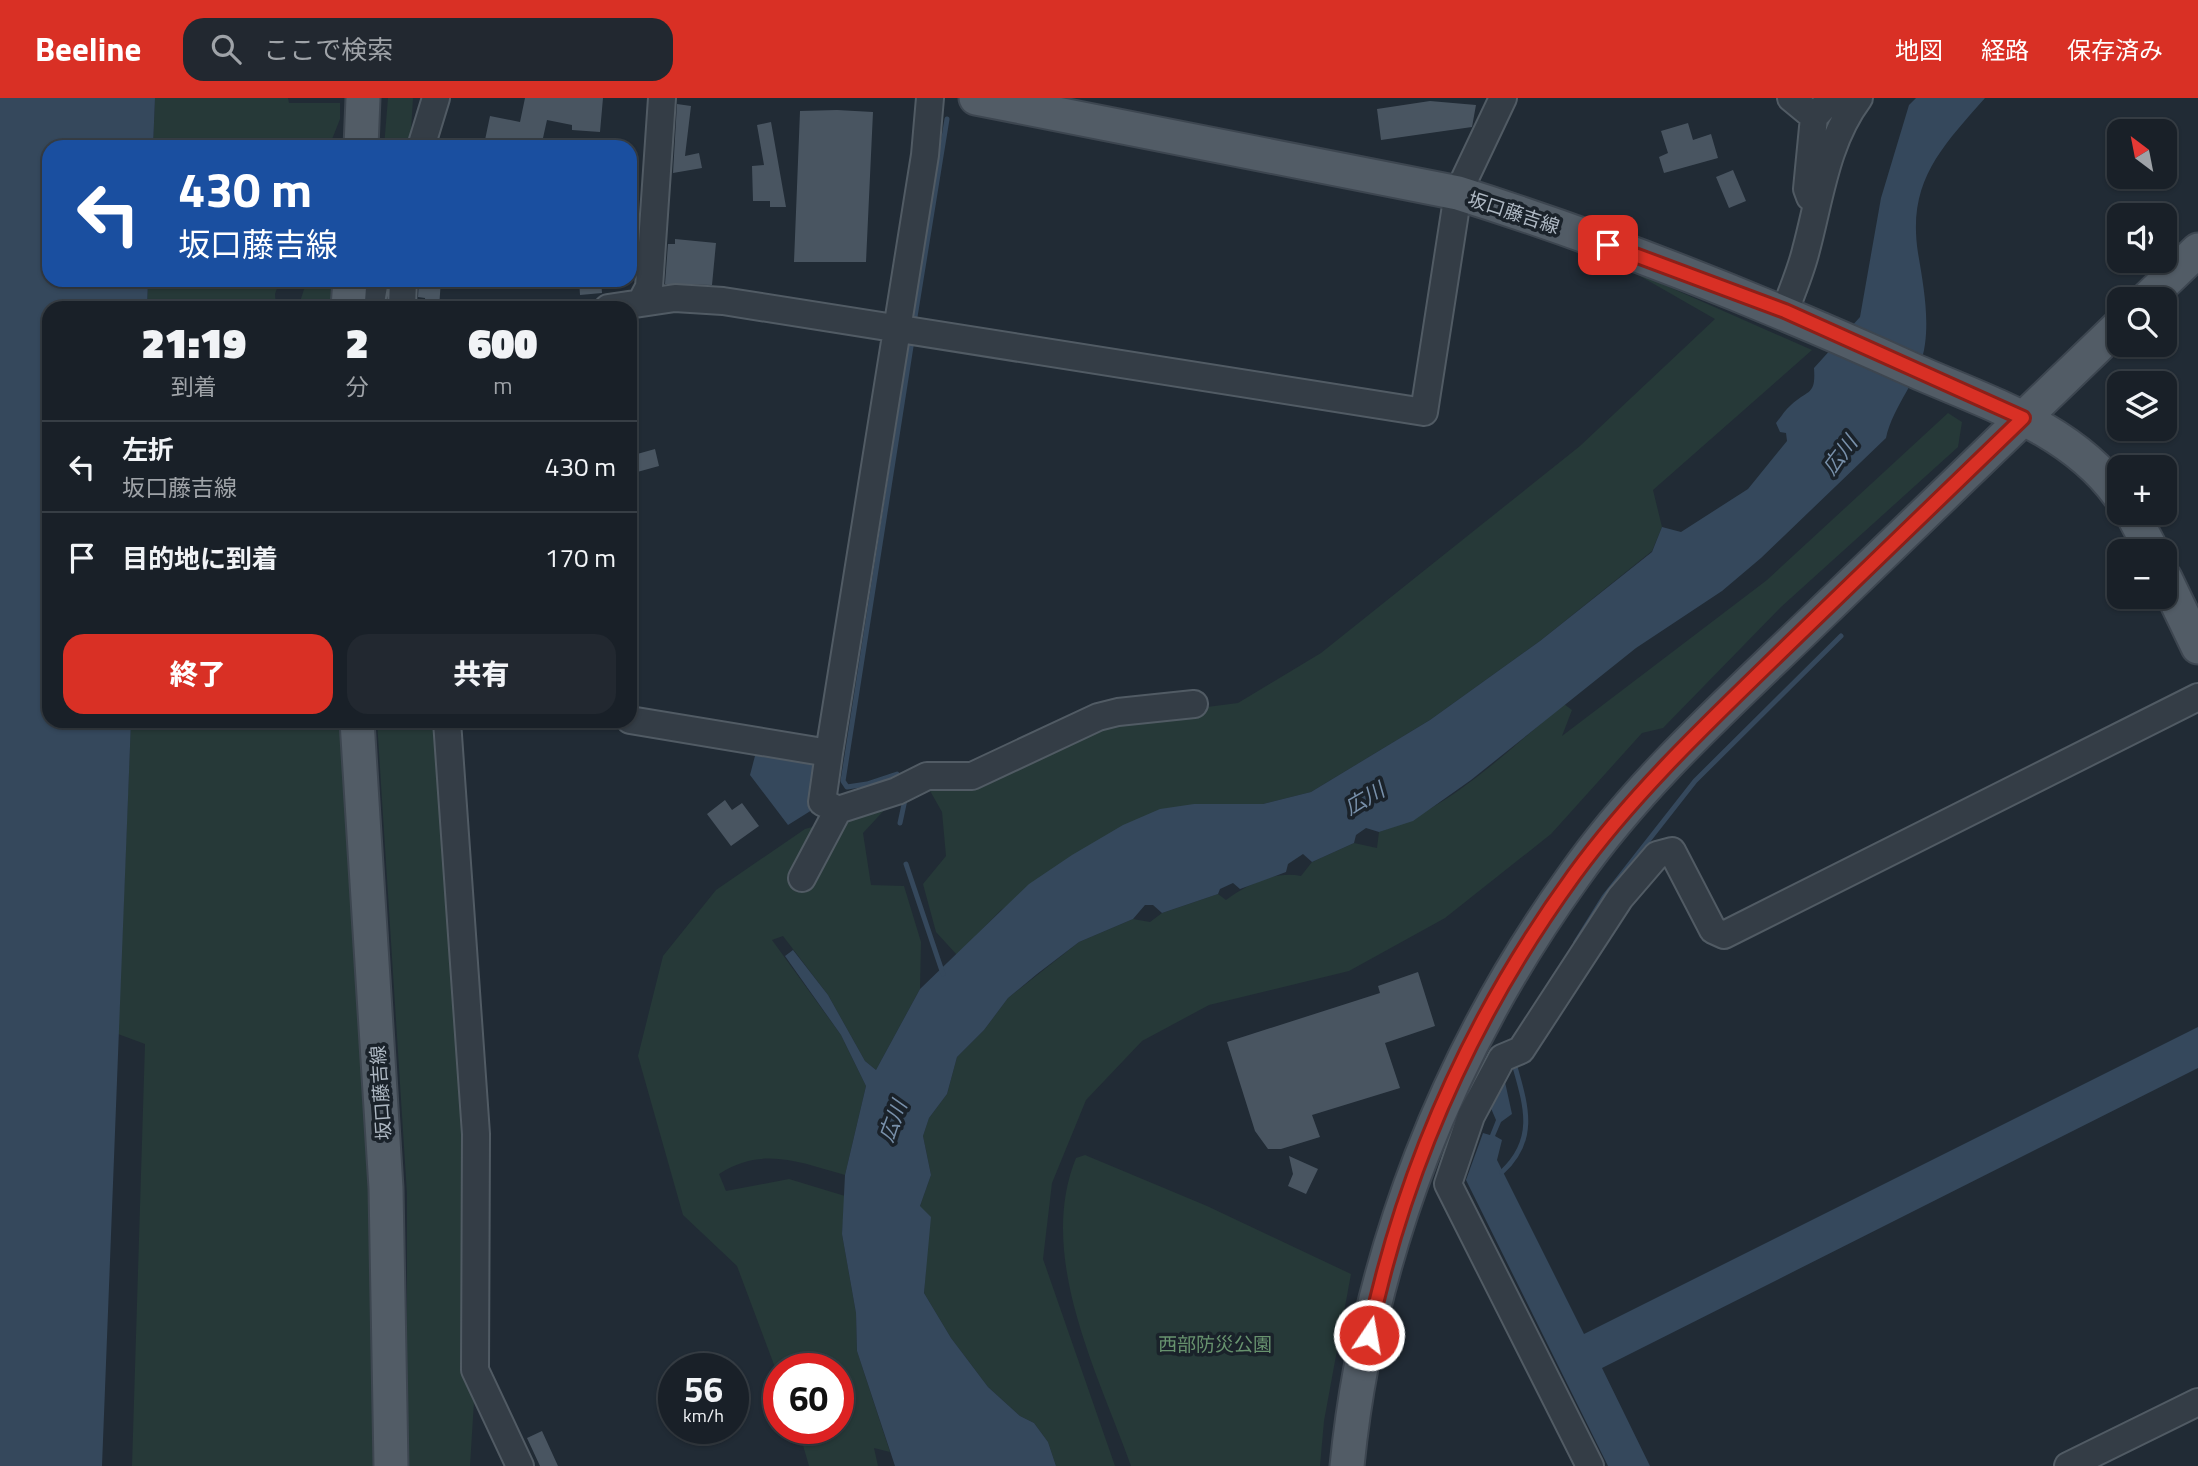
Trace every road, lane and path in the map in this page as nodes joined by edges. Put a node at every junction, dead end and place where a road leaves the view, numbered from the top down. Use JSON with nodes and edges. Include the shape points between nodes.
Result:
{"nodes":[{"id":1,"x":363,"y":98,"type":"edge"},
{"id":2,"x":438,"y":98,"type":"edge"},
{"id":3,"x":662,"y":98,"type":"edge"},
{"id":4,"x":930,"y":98,"type":"edge"},
{"id":5,"x":976,"y":98,"type":"edge"},
{"id":6,"x":1503,"y":98,"type":"edge"},
{"id":7,"x":1791,"y":98,"type":"edge"},
{"id":8,"x":1832,"y":98,"type":"edge"},
{"id":9,"x":1859,"y":98,"type":"edge"},
{"id":10,"x":1814,"y":117,"type":"junction"},
{"id":11,"x":361,"y":140,"type":"edge"},
{"id":12,"x":423,"y":140,"type":"edge"},
{"id":13,"x":434,"y":140,"type":"edge"},
{"id":14,"x":1458,"y":193,"type":"junction"},
{"id":15,"x":1815,"y":209,"type":"junction"},
{"id":16,"x":2198,"y":250,"type":"edge"},
{"id":17,"x":2159,"y":287,"type":"edge"},
{"id":18,"x":641,"y":302,"type":"junction"},
{"id":19,"x":637,"y":303,"type":"edge"},
{"id":20,"x":1790,"y":314,"type":"junction"},
{"id":21,"x":908,"y":331,"type":"junction"},
{"id":22,"x":2107,"y":338,"type":"edge"},
{"id":23,"x":2023,"y":418,"type":"junction"},
{"id":24,"x":2107,"y":483,"type":"edge"},
{"id":25,"x":2177,"y":603,"type":"edge"},
{"id":26,"x":2198,"y":647,"type":"edge"},
{"id":27,"x":2198,"y":697,"type":"edge"},
{"id":28,"x":1194,"y":704,"type":"dead end"},
{"id":29,"x":637,"y":721,"type":"edge"},
{"id":30,"x":357,"y":728,"type":"edge"},
{"id":31,"x":447,"y":728,"type":"edge"},
{"id":32,"x":829,"y":753,"type":"junction"},
{"id":33,"x":838,"y":810,"type":"junction"},
{"id":34,"x":802,"y":878,"type":"dead end"},
{"id":35,"x":2198,"y":1402,"type":"edge"},
{"id":36,"x":391,"y":1466,"type":"edge"},
{"id":37,"x":520,"y":1466,"type":"edge"},
{"id":38,"x":1346,"y":1466,"type":"edge"},
{"id":39,"x":1590,"y":1466,"type":"edge"},
{"id":40,"x":2068,"y":1466,"type":"edge"}],
"edges":[{"from":1,"to":11,"type":"main road"},
{"from":2,"to":12,"type":"street"},
{"from":2,"to":13,"type":"street"},
{"from":3,"to":18,"type":"street","via":[[649,287]]},
{"from":4,"to":21,"type":"street"},
{"from":5,"to":14,"type":"main road","name":"坂口藤吉線"},
{"from":6,"to":14,"type":"street"},
{"from":7,"to":10,"type":"street"},
{"from":8,"to":10,"type":"street"},
{"from":9,"to":15,"type":"street","via":[[1835,140]]},
{"from":10,"to":15,"type":"street","via":[[1807,190]]},
{"from":14,"to":20,"type":"main road","name":"坂口藤吉線"},
{"from":14,"to":21,"type":"street","via":[[1424,412]]},
{"from":15,"to":20,"type":"street"},
{"from":16,"to":17,"type":"main road"},
{"from":18,"to":19,"type":"street"},
{"from":18,"to":21,"type":"street","via":[[675,298],[723,301]]},
{"from":20,"to":23,"type":"main road","name":"坂口藤吉線"},
{"from":21,"to":32,"type":"street"},
{"from":22,"to":23,"type":"main road"},
{"from":23,"to":24,"type":"main road","name":"坂口藤吉線","via":[[2069,445]]},
{"from":23,"to":38,"type":"main road","via":[[1671,759],[1575,874],[1494,998],[1438,1110],[1408,1190],[1383,1270]]},
{"from":25,"to":26,"type":"main road"},
{"from":27,"to":39,"type":"street","via":[[1724,935],[1713,930],[1672,851],[1657,855],[1620,898],[1521,1050],[1502,1058],[1471,1116],[1448,1184]]},
{"from":28,"to":33,"type":"street","via":[[1108,714],[972,776],[927,776]]},
{"from":29,"to":32,"type":"street"},
{"from":30,"to":36,"type":"main road","name":"坂口藤吉線","via":[[386,1188]]},
{"from":31,"to":37,"type":"street","via":[[476,1134],[475,1370]]},
{"from":32,"to":33,"type":"street","via":[[822,802]]},
{"from":33,"to":34,"type":"street"},
{"from":35,"to":40,"type":"street"}]}
